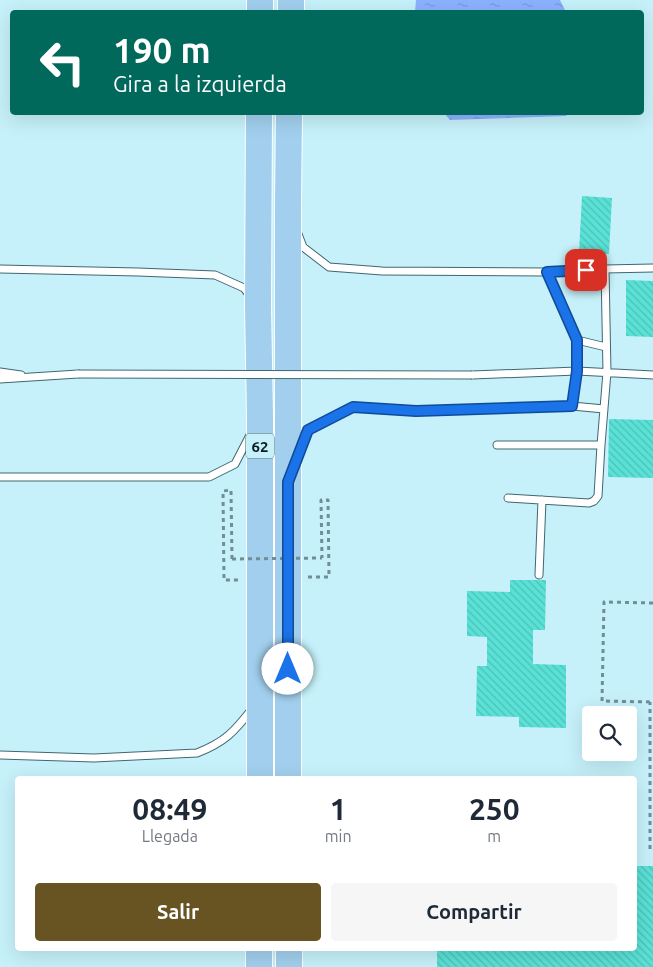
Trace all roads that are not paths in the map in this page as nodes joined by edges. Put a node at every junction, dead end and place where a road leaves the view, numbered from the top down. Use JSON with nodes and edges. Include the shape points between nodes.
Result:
{"nodes":[{"id":1,"x":260,"y":115,"type":"edge"},
{"id":2,"x":289,"y":115,"type":"edge"},
{"id":3,"x":288,"y":203,"type":"junction"},
{"id":4,"x":653,"y":268,"type":"edge"},
{"id":5,"x":0,"y":269,"type":"edge"},
{"id":6,"x":605,"y":269,"type":"junction"},
{"id":7,"x":547,"y":272,"type":"junction"},
{"id":8,"x":258,"y":306,"type":"junction"},
{"id":9,"x":577,"y":340,"type":"junction"},
{"id":10,"x":606,"y":348,"type":"junction"},
{"id":11,"x":577,"y":371,"type":"junction"},
{"id":12,"x":0,"y":372,"type":"edge"},
{"id":13,"x":607,"y":372,"type":"junction"},
{"id":14,"x":653,"y":375,"type":"edge"},
{"id":15,"x":34,"y":378,"type":"junction"},
{"id":16,"x":0,"y":379,"type":"edge"},
{"id":17,"x":572,"y":406,"type":"junction"},
{"id":18,"x":604,"y":408,"type":"junction"},
{"id":19,"x":260,"y":417,"type":"junction"},
{"id":20,"x":497,"y":445,"type":"dead end"},
{"id":21,"x":601,"y":445,"type":"junction"},
{"id":22,"x":0,"y":477,"type":"edge"},
{"id":23,"x":288,"y":482,"type":"junction"},
{"id":24,"x":508,"y":498,"type":"dead end"},
{"id":25,"x":542,"y":500,"type":"junction"},
{"id":26,"x":539,"y":575,"type":"dead end"},
{"id":27,"x":260,"y":698,"type":"junction"},
{"id":28,"x":0,"y":756,"type":"edge"},
{"id":29,"x":260,"y":776,"type":"edge"},
{"id":30,"x":288,"y":776,"type":"edge"},
{"id":31,"x":259,"y":951,"type":"edge"},
{"id":32,"x":289,"y":951,"type":"edge"},
{"id":33,"x":259,"y":967,"type":"edge"},
{"id":34,"x":289,"y":967,"type":"edge"}],
"edges":[{"from":1,"to":8,"type":"highway","number":"62"},
{"from":2,"to":3,"type":"highway","number":"62"},
{"from":3,"to":7,"type":"lane","via":[[303,247],[329,267]]},
{"from":3,"to":23,"type":"highway","number":"62"},
{"from":4,"to":6,"type":"lane"},
{"from":5,"to":8,"type":"lane","via":[[215,275],[244,288]]},
{"from":6,"to":7,"type":"lane"},
{"from":6,"to":10,"type":"lane"},
{"from":7,"to":9,"type":"lane"},
{"from":8,"to":19,"type":"highway","number":"62"},
{"from":9,"to":10,"type":"lane"},
{"from":9,"to":11,"type":"lane"},
{"from":10,"to":13,"type":"lane"},
{"from":11,"to":13,"type":"lane"},
{"from":11,"to":15,"type":"lane","bridge":true,"via":[[472,375],[78,374]]},
{"from":11,"to":17,"type":"lane"},
{"from":12,"to":15,"type":"lane"},
{"from":13,"to":14,"type":"lane"},
{"from":13,"to":18,"type":"lane"},
{"from":15,"to":16,"type":"lane"},
{"from":17,"to":18,"type":"lane"},
{"from":17,"to":23,"type":"lane","via":[[416,411],[353,407],[308,430]]},
{"from":18,"to":21,"type":"lane"},
{"from":19,"to":22,"type":"lane","via":[[234,464],[209,477]]},
{"from":19,"to":27,"type":"highway","number":"62"},
{"from":20,"to":21,"type":"lane"},
{"from":21,"to":25,"type":"lane","via":[[598,496],[594,501]]},
{"from":23,"to":30,"type":"highway","number":"62"},
{"from":24,"to":25,"type":"lane"},
{"from":25,"to":26,"type":"lane"},
{"from":27,"to":28,"type":"lane","via":[[230,736],[197,753],[94,758]]},
{"from":27,"to":29,"type":"highway","number":"62"},
{"from":31,"to":33,"type":"highway"},
{"from":32,"to":34,"type":"highway"}]}
